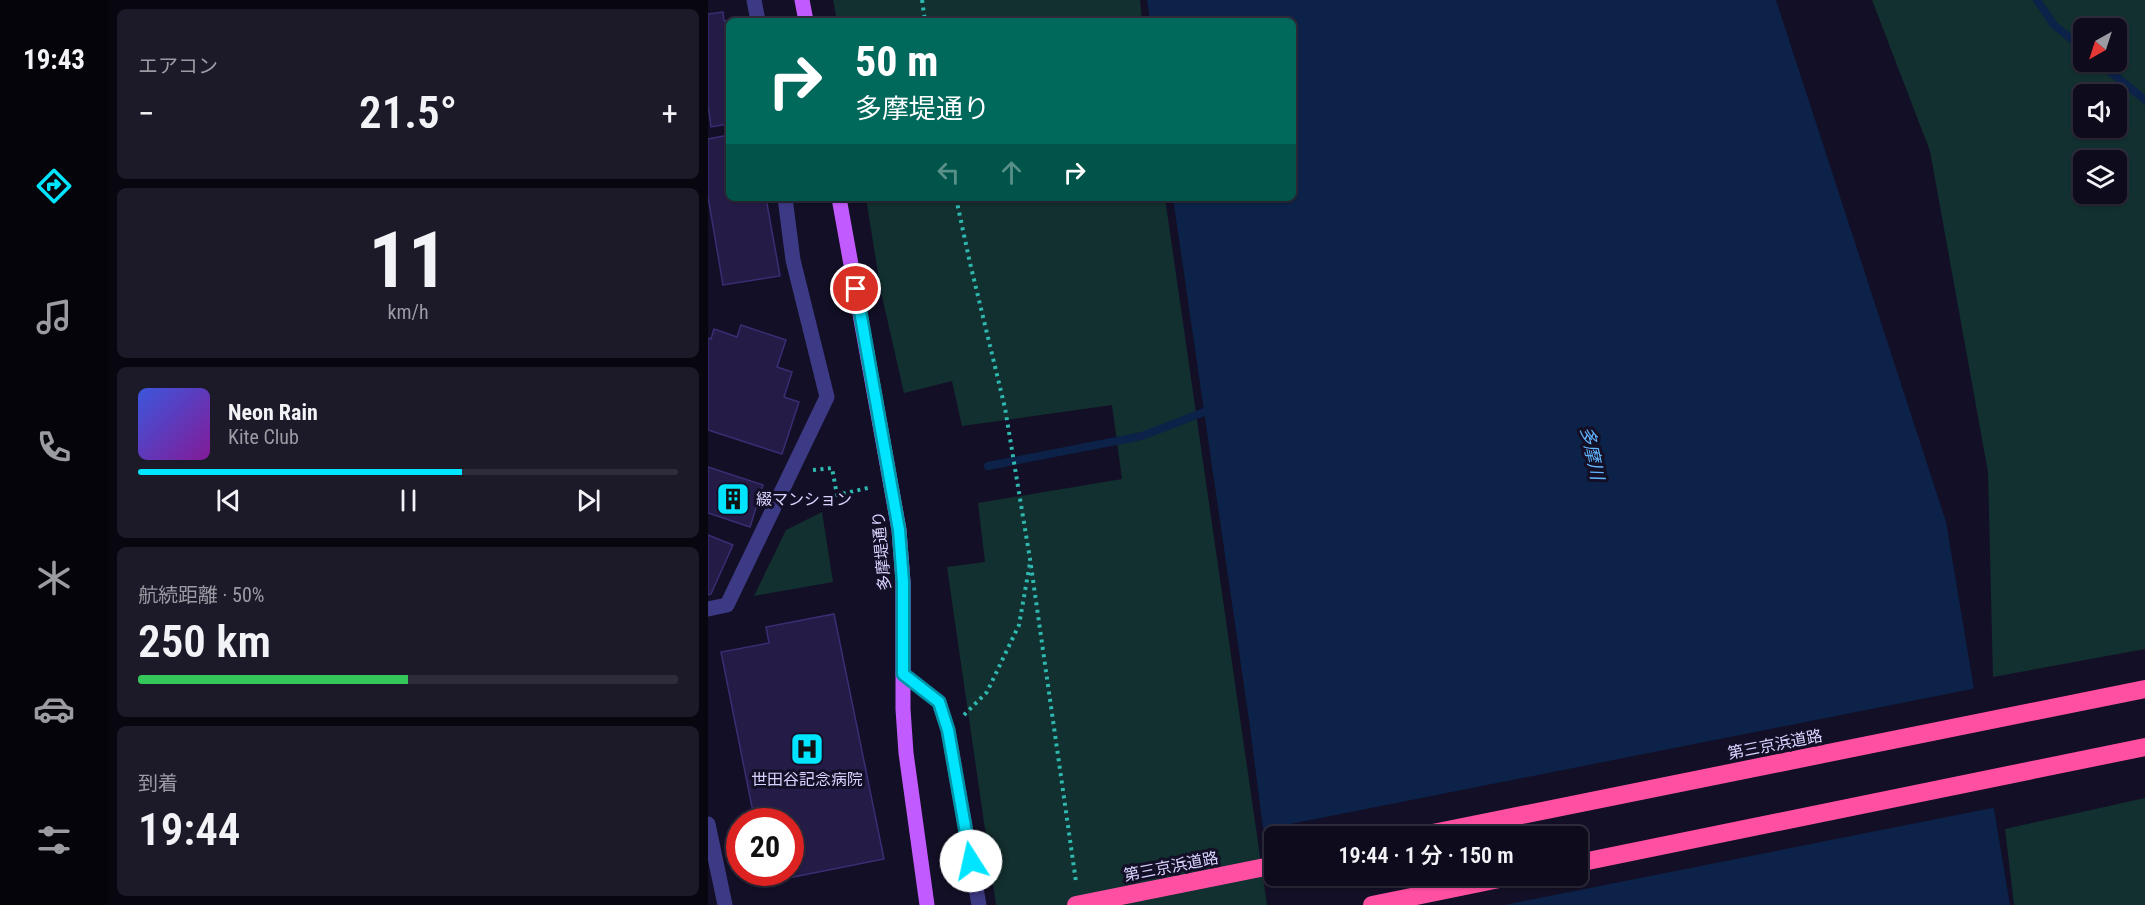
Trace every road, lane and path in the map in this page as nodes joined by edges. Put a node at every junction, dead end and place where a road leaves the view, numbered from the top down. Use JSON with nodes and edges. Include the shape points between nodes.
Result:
{"nodes":[{"id":1,"x":754,"y":0,"type":"edge"},
{"id":2,"x":802,"y":0,"type":"edge"},
{"id":3,"x":922,"y":0,"type":"edge"},
{"id":4,"x":757,"y":18,"type":"edge"},
{"id":5,"x":805,"y":18,"type":"edge"},
{"id":6,"x":925,"y":18,"type":"edge"},
{"id":7,"x":785,"y":201,"type":"edge"},
{"id":8,"x":840,"y":201,"type":"edge"},
{"id":9,"x":957,"y":201,"type":"edge"},
{"id":10,"x":791,"y":473,"type":"junction"},
{"id":11,"x":891,"y":483,"type":"junction"},
{"id":12,"x":1030,"y":559,"type":"junction"},
{"id":13,"x":708,"y":609,"type":"edge"},
{"id":14,"x":903,"y":674,"type":"junction"},
{"id":15,"x":2145,"y":689,"type":"edge"},
{"id":16,"x":948,"y":730,"type":"junction"},
{"id":17,"x":2145,"y":747,"type":"edge"},
{"id":18,"x":708,"y":824,"type":"edge"},
{"id":19,"x":1467,"y":826,"type":"edge"},
{"id":20,"x":1588,"y":861,"type":"edge"},
{"id":21,"x":1264,"y":867,"type":"edge"},
{"id":22,"x":1465,"y":886,"type":"edge"},
{"id":23,"x":1077,"y":899,"type":"edge"},
{"id":24,"x":725,"y":905,"type":"edge"},
{"id":25,"x":927,"y":905,"type":"edge"},
{"id":26,"x":979,"y":905,"type":"edge"},
{"id":27,"x":1372,"y":905,"type":"edge"}],
"edges":[{"from":1,"to":4,"type":"street"},
{"from":2,"to":5,"type":"main road"},
{"from":3,"to":6,"type":"path"},
{"from":7,"to":10,"type":"street","via":[[793,260],[827,397]]},
{"from":8,"to":11,"type":"main road","name":"多摩堤通り"},
{"from":9,"to":12,"type":"path","via":[[1005,408]]},
{"from":10,"to":11,"type":"path","via":[[832,468],[837,495]]},
{"from":10,"to":13,"type":"street","via":[[727,605]]},
{"from":11,"to":14,"type":"main road","name":"多摩堤通り","via":[[903,582]]},
{"from":12,"to":16,"type":"path","via":[[1019,625],[987,692]]},
{"from":12,"to":23,"type":"path"},
{"from":14,"to":16,"type":"street","via":[[939,702]]},
{"from":14,"to":25,"type":"main road","name":"多摩堤通り","via":[[906,753]]},
{"from":15,"to":19,"type":"highway","name":"第三京浜道路"},
{"from":16,"to":26,"type":"street"},
{"from":17,"to":20,"type":"highway"},
{"from":18,"to":24,"type":"street"},
{"from":21,"to":23,"type":"highway","name":"第三京浜道路","bridge":true},
{"from":22,"to":27,"type":"highway"}]}
